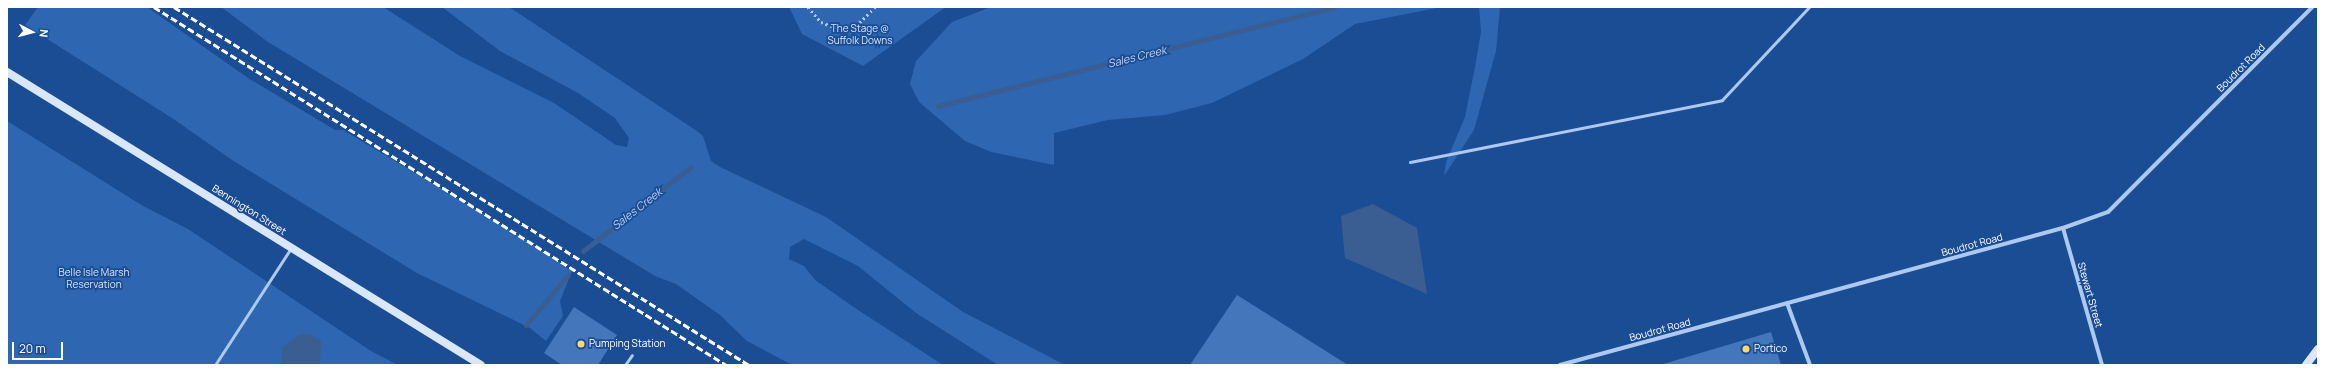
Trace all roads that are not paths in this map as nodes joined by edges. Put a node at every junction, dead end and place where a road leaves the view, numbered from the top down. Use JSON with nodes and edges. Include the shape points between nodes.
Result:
{"nodes":[{"id":1,"x":1809,"y":7,"type":"edge"},
{"id":2,"x":2312,"y":7,"type":"edge"},
{"id":3,"x":7,"y":72,"type":"edge"},
{"id":4,"x":1410,"y":162,"type":"dead end"},
{"id":5,"x":2063,"y":228,"type":"junction"},
{"id":6,"x":291,"y":248,"type":"junction"},
{"id":7,"x":1787,"y":303,"type":"junction"},
{"id":8,"x":2318,"y":350,"type":"edge"},
{"id":9,"x":632,"y":355,"type":"dead end"},
{"id":10,"x":215,"y":365,"type":"edge"},
{"id":11,"x":481,"y":365,"type":"edge"},
{"id":12,"x":625,"y":365,"type":"edge"},
{"id":13,"x":676,"y":365,"type":"edge"},
{"id":14,"x":680,"y":365,"type":"edge"},
{"id":15,"x":1560,"y":365,"type":"edge"},
{"id":16,"x":1810,"y":365,"type":"edge"},
{"id":17,"x":2102,"y":365,"type":"edge"},
{"id":18,"x":2306,"y":365,"type":"edge"}],
"edges":[{"from":1,"to":4,"type":"lane","via":[[1722,100]]},
{"from":2,"to":5,"type":"street","name":"Boudrot Road","via":[[2108,212]]},
{"from":3,"to":6,"type":"main road","name":"Bennington Street"},
{"from":5,"to":7,"type":"street","name":"Boudrot Road"},
{"from":5,"to":17,"type":"street","name":"Stewart Street"},
{"from":6,"to":10,"type":"lane"},
{"from":6,"to":11,"type":"main road","name":"Bennington Street"},
{"from":7,"to":15,"type":"street","name":"Boudrot Road"},
{"from":7,"to":16,"type":"street"},
{"from":8,"to":18,"type":"main road"},
{"from":9,"to":12,"type":"lane"},
{"from":13,"to":14,"type":"lane"}]}
